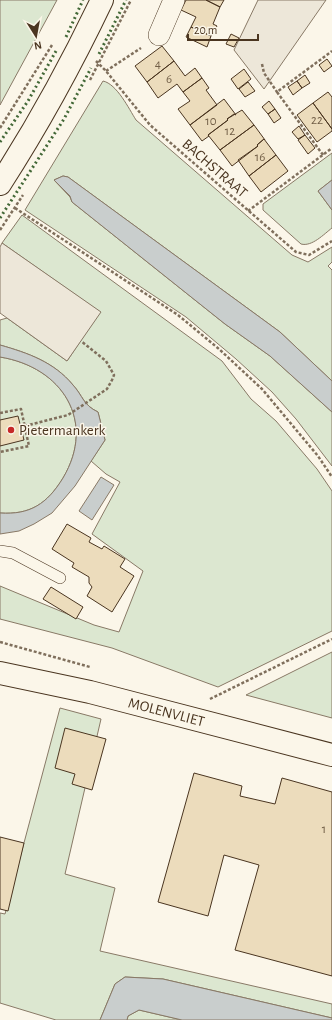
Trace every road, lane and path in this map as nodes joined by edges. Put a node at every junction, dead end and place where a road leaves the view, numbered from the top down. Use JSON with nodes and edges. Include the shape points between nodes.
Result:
{"nodes":[{"id":1,"x":102,"y":0,"type":"edge"},
{"id":2,"x":174,"y":0,"type":"edge"},
{"id":3,"x":159,"y":35,"type":"joint"},
{"id":4,"x":55,"y":39,"type":"dead end"},
{"id":5,"x":332,"y":51,"type":"edge"},
{"id":6,"x":99,"y":63,"type":"dead end"},
{"id":7,"x":262,"y":64,"type":"dead end"},
{"id":8,"x":106,"y":71,"type":"junction"},
{"id":9,"x":277,"y":92,"type":"junction"},
{"id":10,"x":0,"y":128,"type":"edge"},
{"id":11,"x":332,"y":148,"type":"edge"},
{"id":12,"x":323,"y":155,"type":"junction"},
{"id":13,"x":0,"y":184,"type":"edge"},
{"id":14,"x":15,"y":208,"type":"dead end"},
{"id":15,"x":248,"y":211,"type":"junction"},
{"id":16,"x":332,"y":241,"type":"edge"},
{"id":17,"x":81,"y":341,"type":"dead end"},
{"id":18,"x":0,"y":413,"type":"edge"},
{"id":19,"x":24,"y":426,"type":"junction"},
{"id":20,"x":0,"y":452,"type":"edge"},
{"id":21,"x":332,"y":477,"type":"edge"},
{"id":22,"x":0,"y":551,"type":"edge"},
{"id":23,"x":60,"y":578,"type":"dead end"},
{"id":24,"x":332,"y":639,"type":"edge"},
{"id":25,"x":0,"y":673,"type":"edge"},
{"id":26,"x":210,"y":699,"type":"dead end"},
{"id":27,"x":332,"y":754,"type":"edge"}],
"edges":[{"from":1,"to":13,"type":"street","via":[[78,51]]},
{"from":2,"to":3,"type":"street"},
{"from":3,"to":8,"type":"path"},
{"from":4,"to":10,"type":"path"},
{"from":5,"to":9,"type":"path"},
{"from":6,"to":8,"type":"path","name":"BACHSTRAAT"},
{"from":7,"to":9,"type":"path","via":[[264,73]]},
{"from":8,"to":15,"type":"path","name":"BACHSTRAAT","via":[[150,125]]},
{"from":9,"to":12,"type":"path"},
{"from":11,"to":12,"type":"path"},
{"from":12,"to":15,"type":"path"},
{"from":14,"to":21,"type":"path","via":[[178,315],[219,349],[262,390],[318,456]]},
{"from":15,"to":16,"type":"path","name":"BACHSTRAAT","via":[[296,252],[309,255]]},
{"from":17,"to":19,"type":"path","via":[[106,361],[114,375],[107,389],[68,415]]},
{"from":18,"to":19,"type":"path","via":[[21,409]]},
{"from":19,"to":20,"type":"path","via":[[29,446]]},
{"from":22,"to":23,"type":"lane","via":[[13,553]]},
{"from":24,"to":26,"type":"path"},
{"from":25,"to":27,"type":"street","name":"MOLENVLIET","via":[[90,692]]}]}
